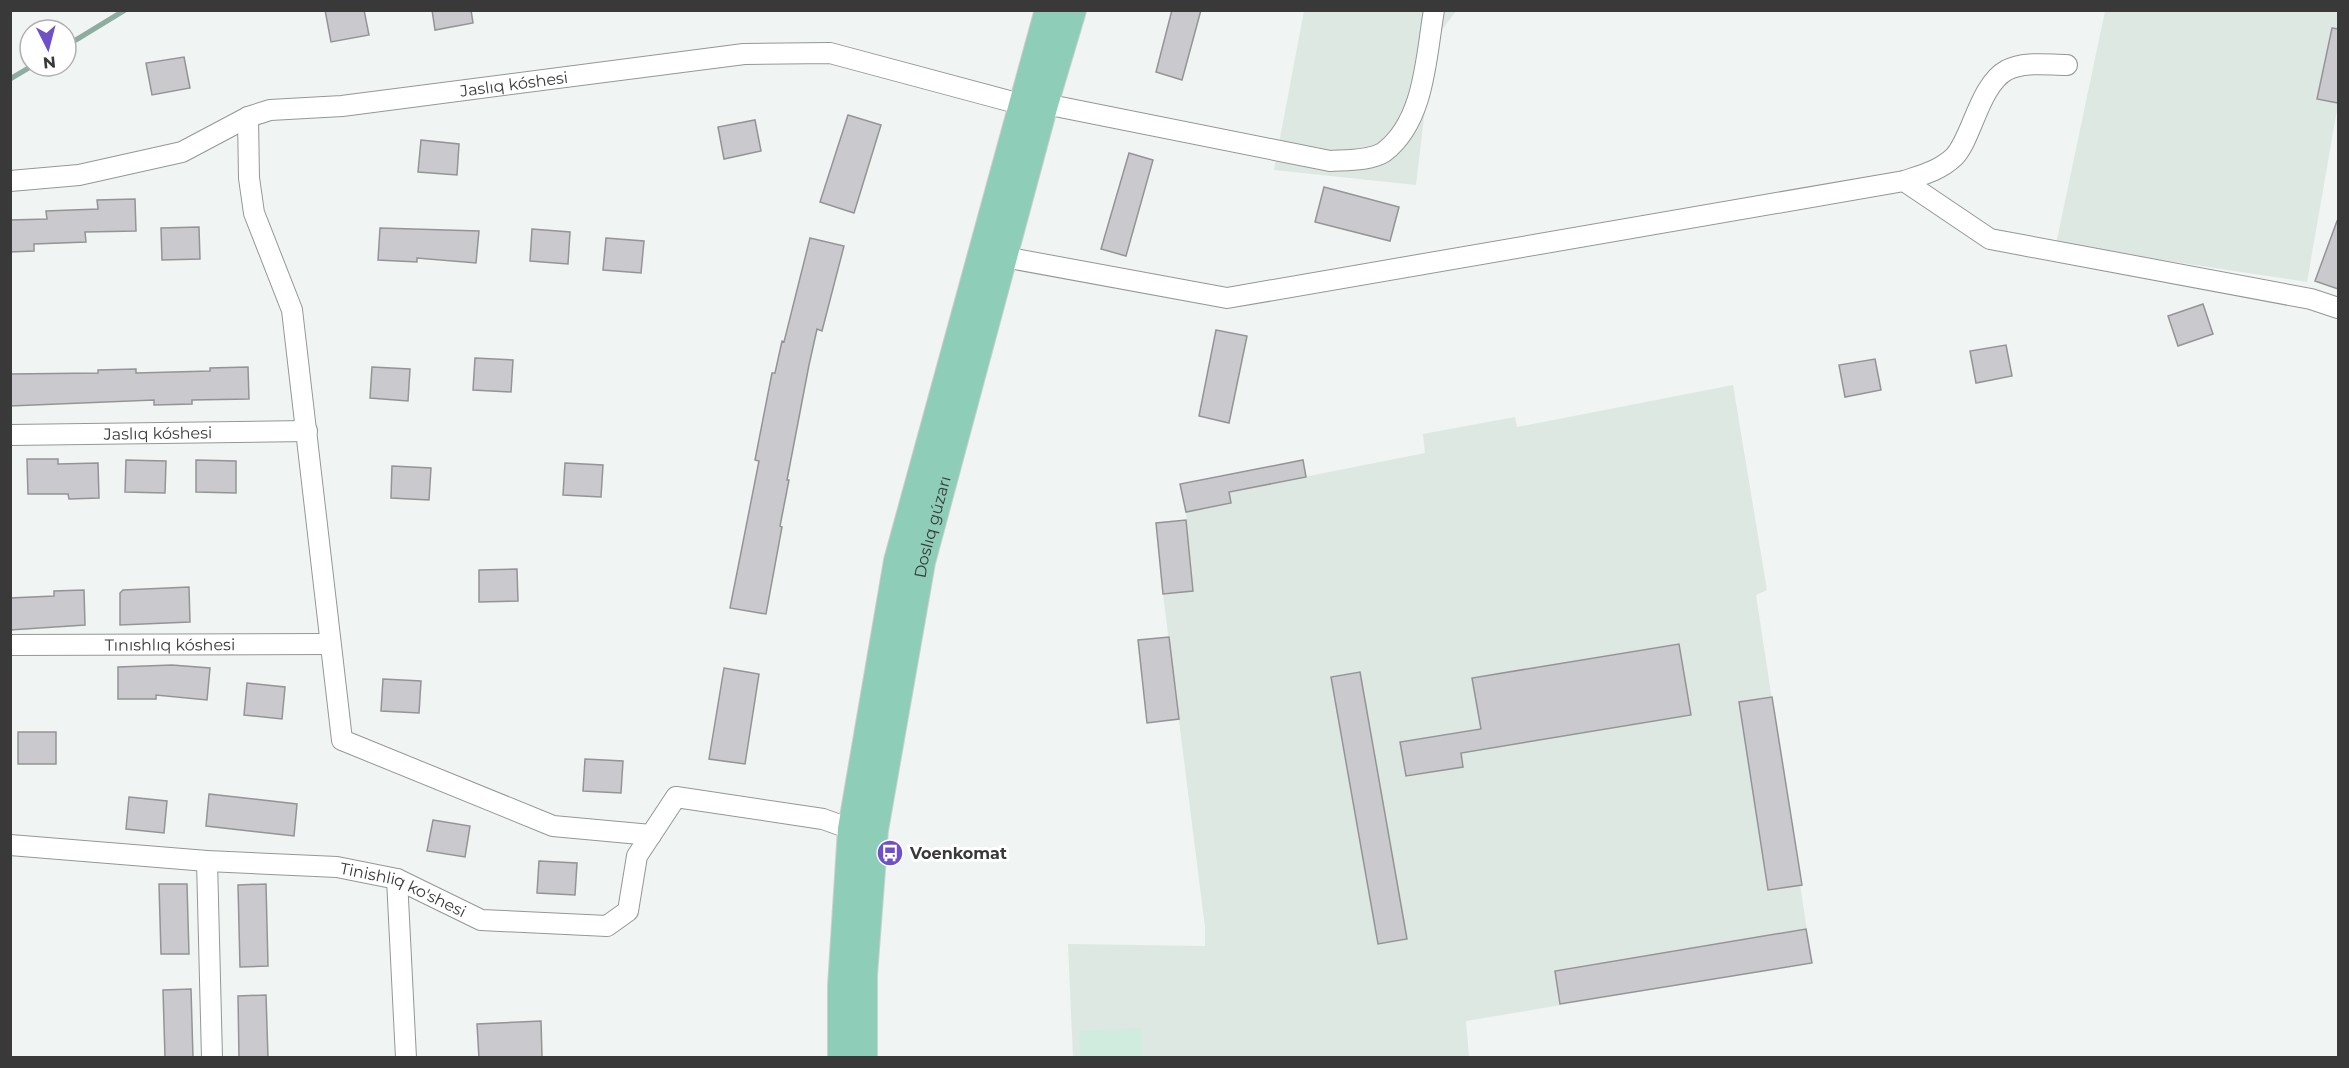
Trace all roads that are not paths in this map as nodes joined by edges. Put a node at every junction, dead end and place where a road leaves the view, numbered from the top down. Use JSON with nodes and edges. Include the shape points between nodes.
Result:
{"nodes":[{"id":1,"x":1048,"y":10,"type":"edge"},
{"id":2,"x":1073,"y":10,"type":"edge"},
{"id":3,"x":1434,"y":10,"type":"edge"},
{"id":4,"x":2067,"y":65,"type":"dead end"},
{"id":5,"x":1033,"y":104,"type":"junction"},
{"id":6,"x":248,"y":117,"type":"junction"},
{"id":7,"x":10,"y":181,"type":"edge"},
{"id":8,"x":1904,"y":181,"type":"junction"},
{"id":9,"x":1004,"y":257,"type":"junction"},
{"id":10,"x":2338,"y":308,"type":"edge"},
{"id":11,"x":307,"y":431,"type":"junction"},
{"id":12,"x":10,"y":435,"type":"edge"},
{"id":13,"x":330,"y":644,"type":"junction"},
{"id":14,"x":10,"y":645,"type":"edge"},
{"id":15,"x":851,"y":830,"type":"junction"},
{"id":16,"x":651,"y":835,"type":"junction"},
{"id":17,"x":10,"y":845,"type":"edge"},
{"id":18,"x":207,"y":861,"type":"junction"},
{"id":19,"x":397,"y":879,"type":"junction"},
{"id":20,"x":212,"y":1058,"type":"edge"},
{"id":21,"x":406,"y":1058,"type":"edge"},
{"id":22,"x":841,"y":1058,"type":"edge"},
{"id":23,"x":864,"y":1058,"type":"edge"}],
"edges":[{"from":1,"to":5,"type":"main road","name":"Doslıq gúzarı"},
{"from":2,"to":5,"type":"main road","name":"Doslıq gúzarı"},
{"from":3,"to":5,"type":"street","name":"Jaslıq kóshesi","via":[[1419,98],[1405,128],[1383,153],[1330,161]]},
{"from":4,"to":8,"type":"street","via":[[2027,64],[2007,71],[1994,82],[1978,108],[1955,156],[1935,171]]},
{"from":5,"to":6,"type":"street","name":"Jaslıq kóshesi","via":[[830,53],[744,54],[342,106],[270,110]]},
{"from":5,"to":9,"type":"main road","name":"Doslıq gúzarı"},
{"from":5,"to":15,"type":"main road","name":"Doslıq gúzarı","via":[[897,561]]},
{"from":6,"to":7,"type":"street","name":"Jaslıq kóshesi","via":[[182,152],[79,175]]},
{"from":6,"to":11,"type":"street","via":[[254,213],[292,310]]},
{"from":8,"to":9,"type":"street","via":[[1227,298]]},
{"from":8,"to":10,"type":"street","via":[[1990,239],[2311,299]]},
{"from":9,"to":23,"type":"main road","name":"Doslıq gúzarı","via":[[922,562],[881,795],[864,975]]},
{"from":11,"to":12,"type":"street","name":"Jaslıq kóshesi"},
{"from":11,"to":13,"type":"street"},
{"from":13,"to":14,"type":"street","name":"Tınıshlıq kóshesi"},
{"from":13,"to":16,"type":"street","via":[[342,740],[553,826]]},
{"from":15,"to":16,"type":"street","name":"Tinishliq ko'shesi","via":[[823,819],[676,797]]},
{"from":15,"to":22,"type":"main road","name":"Doslıq gúzarı","via":[[841,986]]},
{"from":16,"to":19,"type":"street","name":"Tinishliq ko'shesi","via":[[637,856],[628,911],[607,926],[482,920]]},
{"from":17,"to":18,"type":"street","name":"Tinishliq ko'shesi"},
{"from":18,"to":19,"type":"street","name":"Tinishliq ko'shesi","via":[[337,867]]},
{"from":18,"to":20,"type":"street"},
{"from":19,"to":21,"type":"street"}]}
